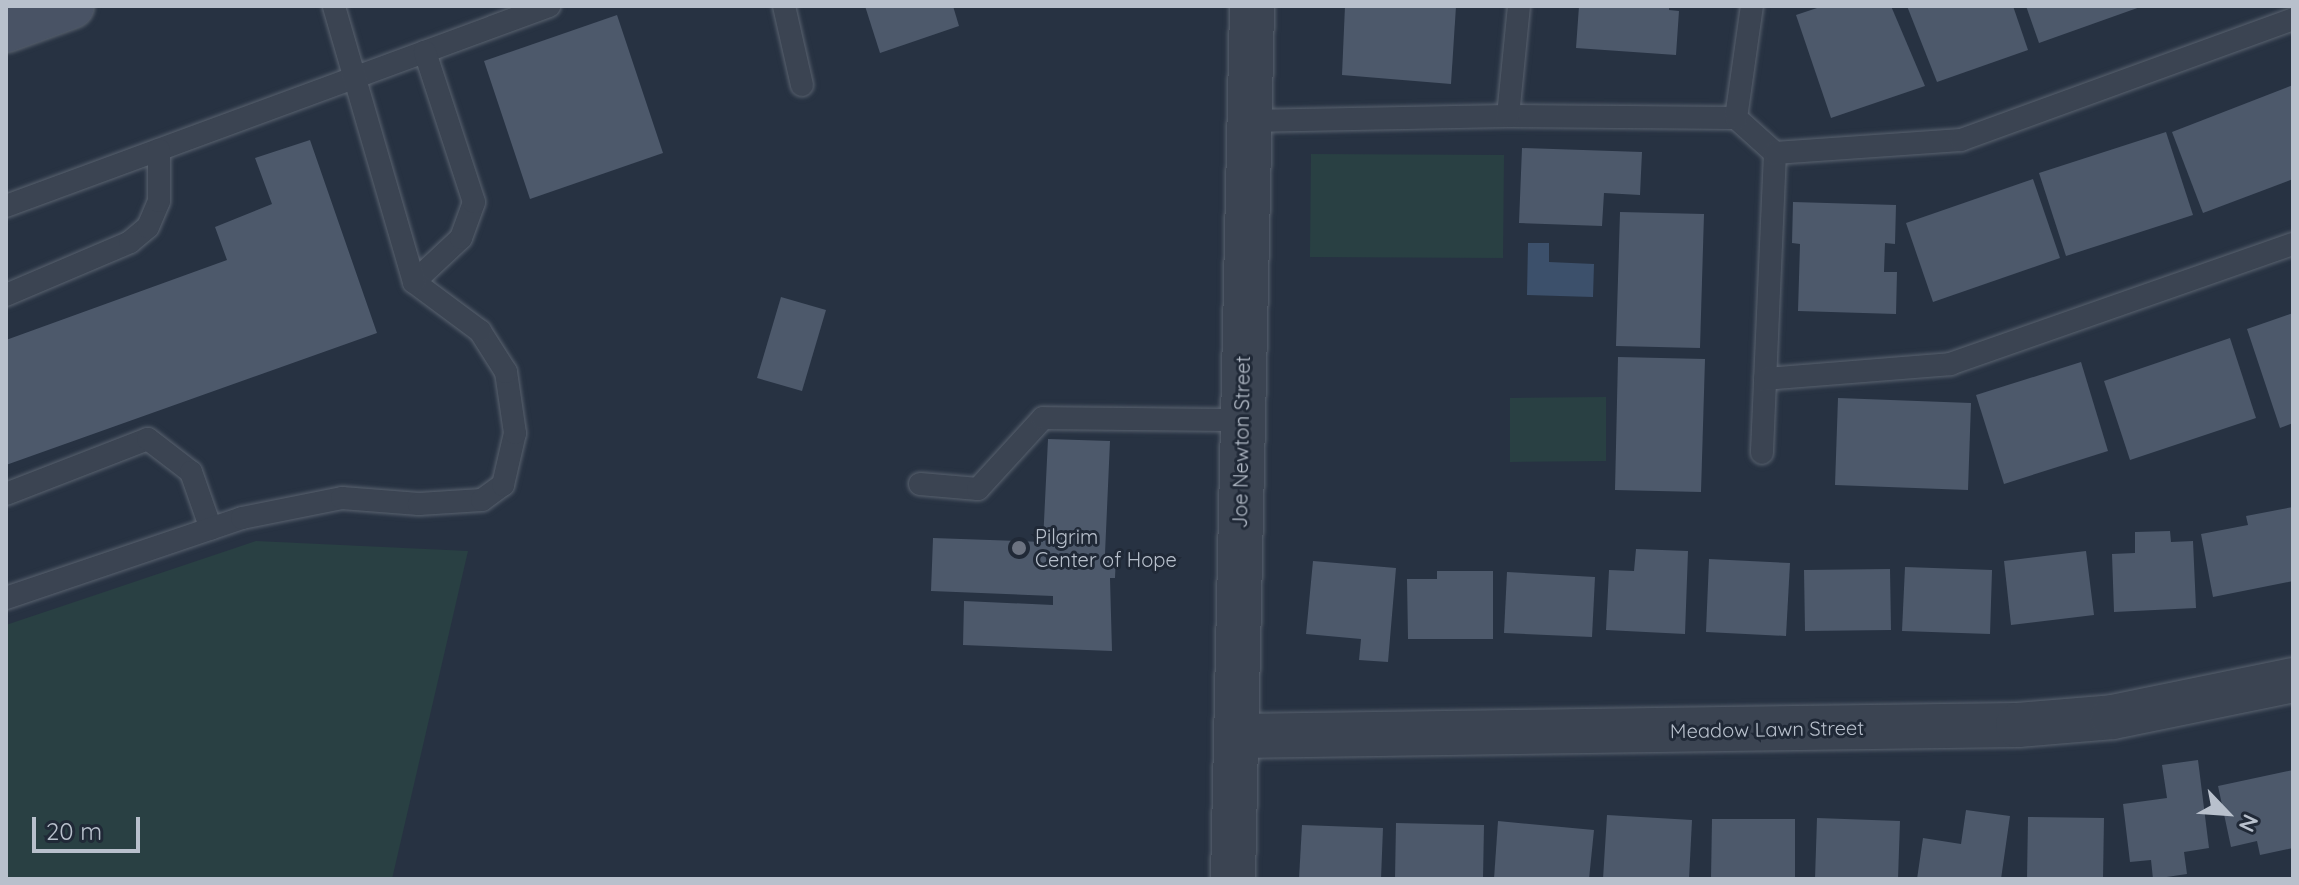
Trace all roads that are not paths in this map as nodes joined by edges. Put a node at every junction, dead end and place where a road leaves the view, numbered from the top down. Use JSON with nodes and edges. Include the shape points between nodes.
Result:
{"nodes":[{"id":1,"x":72,"y":6,"type":"edge"},
{"id":2,"x":334,"y":6,"type":"edge"},
{"id":3,"x":549,"y":6,"type":"edge"},
{"id":4,"x":784,"y":6,"type":"edge"},
{"id":5,"x":1252,"y":6,"type":"edge"},
{"id":6,"x":1519,"y":6,"type":"edge"},
{"id":7,"x":1752,"y":6,"type":"edge"},
{"id":8,"x":2293,"y":19,"type":"edge"},
{"id":9,"x":6,"y":30,"type":"edge"},
{"id":10,"x":425,"y":52,"type":"junction"},
{"id":11,"x":355,"y":79,"type":"junction"},
{"id":12,"x":802,"y":85,"type":"dead end"},
{"id":13,"x":1508,"y":116,"type":"junction"},
{"id":14,"x":1736,"y":118,"type":"junction"},
{"id":15,"x":1249,"y":121,"type":"junction"},
{"id":16,"x":159,"y":150,"type":"junction"},
{"id":17,"x":1775,"y":153,"type":"junction"},
{"id":18,"x":6,"y":206,"type":"edge"},
{"id":19,"x":2293,"y":244,"type":"edge"},
{"id":20,"x":414,"y":282,"type":"junction"},
{"id":21,"x":6,"y":295,"type":"edge"},
{"id":22,"x":1765,"y":379,"type":"junction"},
{"id":23,"x":1241,"y":420,"type":"junction"},
{"id":24,"x":1762,"y":453,"type":"dead end"},
{"id":25,"x":920,"y":484,"type":"dead end"},
{"id":26,"x":6,"y":494,"type":"edge"},
{"id":27,"x":211,"y":529,"type":"junction"},
{"id":28,"x":6,"y":598,"type":"edge"},
{"id":29,"x":2293,"y":680,"type":"edge"},
{"id":30,"x":1237,"y":736,"type":"junction"},
{"id":31,"x":1233,"y":879,"type":"edge"}],
"edges":[{"from":1,"to":9,"type":"main road"},
{"from":2,"to":11,"type":"lane"},
{"from":3,"to":10,"type":"lane"},
{"from":4,"to":12,"type":"lane"},
{"from":5,"to":15,"type":"street","name":"Joe Newton Street"},
{"from":6,"to":13,"type":"lane"},
{"from":7,"to":14,"type":"lane"},
{"from":8,"to":17,"type":"lane","via":[[1961,140]]},
{"from":10,"to":11,"type":"lane"},
{"from":10,"to":20,"type":"lane","via":[[474,202],[461,238]]},
{"from":11,"to":16,"type":"lane"},
{"from":11,"to":20,"type":"lane"},
{"from":13,"to":14,"type":"lane"},
{"from":13,"to":15,"type":"lane"},
{"from":14,"to":17,"type":"lane"},
{"from":15,"to":23,"type":"street","name":"Joe Newton Street"},
{"from":16,"to":18,"type":"lane"},
{"from":16,"to":21,"type":"lane","via":[[159,201],[148,227],[130,242]]},
{"from":17,"to":22,"type":"lane"},
{"from":19,"to":22,"type":"lane","via":[[1950,364]]},
{"from":20,"to":27,"type":"lane","via":[[480,331],[506,372],[515,433],[503,485],[482,500],[419,504],[342,498]]},
{"from":22,"to":24,"type":"lane"},
{"from":23,"to":25,"type":"lane","via":[[1043,418],[978,489]]},
{"from":23,"to":30,"type":"street","name":"Joe Newton Street"},
{"from":26,"to":27,"type":"lane","via":[[148,439],[191,472]]},
{"from":27,"to":28,"type":"lane"},
{"from":29,"to":30,"type":"street","name":"Meadow Lawn Street","via":[[2113,717],[2018,725]]},
{"from":30,"to":31,"type":"street","name":"Joe Newton Street"}]}
